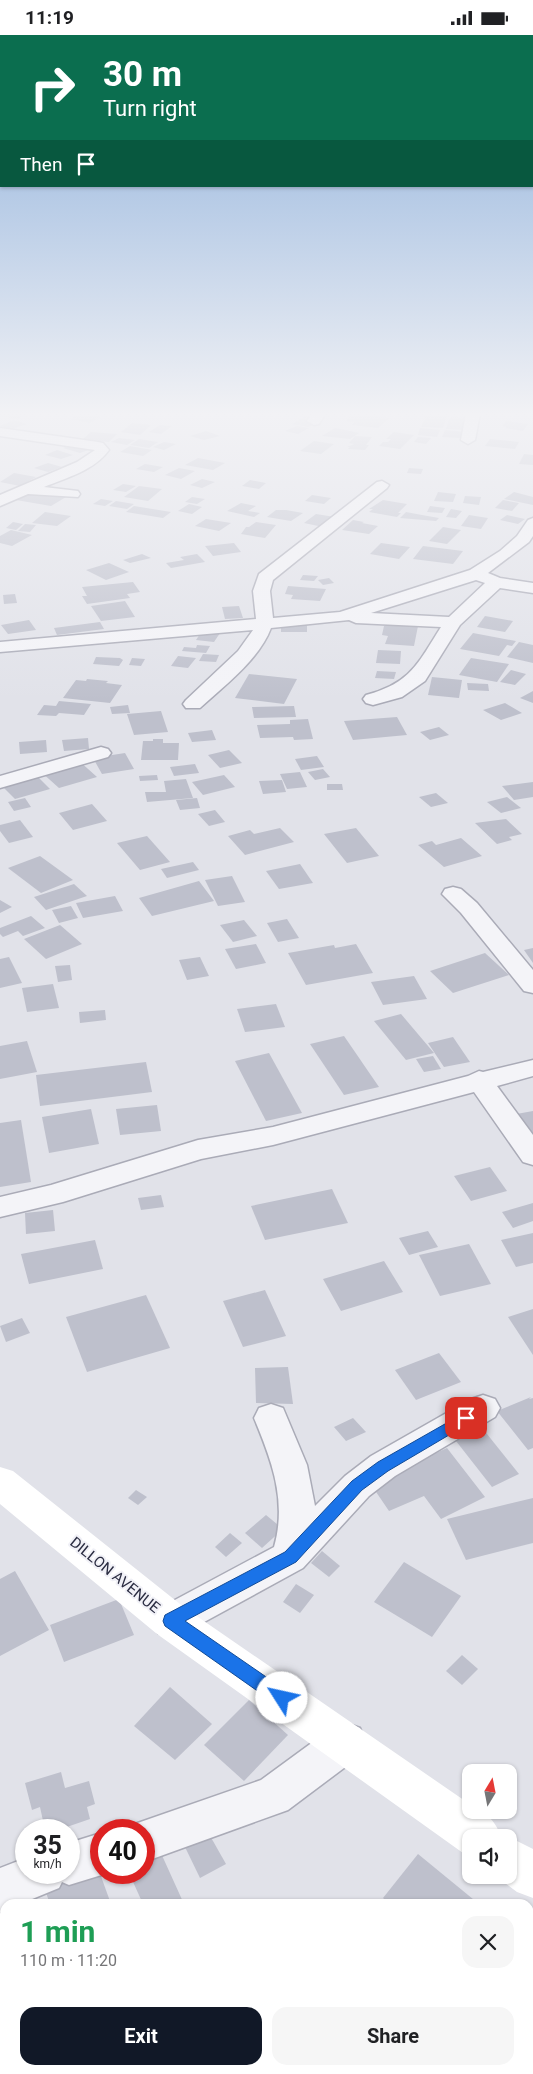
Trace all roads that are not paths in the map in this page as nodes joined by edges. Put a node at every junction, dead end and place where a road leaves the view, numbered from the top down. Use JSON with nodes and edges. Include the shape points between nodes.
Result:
{"nodes":[{"id":1,"x":352,"y":509,"type":"edge"},
{"id":2,"x":533,"y":523,"type":"edge"},
{"id":3,"x":476,"y":574,"type":"junction"},
{"id":4,"x":496,"y":582,"type":"junction"},
{"id":5,"x":533,"y":588,"type":"edge"},
{"id":6,"x":341,"y":617,"type":"junction"},
{"id":7,"x":453,"y":622,"type":"junction"},
{"id":8,"x":264,"y":623,"type":"junction"},
{"id":9,"x":0,"y":647,"type":"edge"},
{"id":10,"x":373,"y":699,"type":"dead end"},
{"id":11,"x":193,"y":704,"type":"dead end"},
{"id":12,"x":101,"y":753,"type":"dead end"},
{"id":13,"x":0,"y":782,"type":"edge"},
{"id":14,"x":452,"y":894,"type":"dead end"},
{"id":15,"x":533,"y":986,"type":"edge"},
{"id":16,"x":533,"y":1068,"type":"edge"},
{"id":17,"x":479,"y":1081,"type":"junction"},
{"id":18,"x":533,"y":1155,"type":"edge"},
{"id":19,"x":0,"y":1207,"type":"edge"},
{"id":20,"x":483,"y":1408,"type":"dead end"},
{"id":21,"x":271,"y":1418,"type":"dead end"},
{"id":22,"x":0,"y":1482,"type":"edge"},
{"id":23,"x":290,"y":1557,"type":"junction"},
{"id":24,"x":171,"y":1621,"type":"junction"},
{"id":25,"x":346,"y":1742,"type":"junction"},
{"id":26,"x":468,"y":1829,"type":"edge"},
{"id":27,"x":155,"y":1837,"type":"edge"},
{"id":28,"x":517,"y":1865,"type":"edge"},
{"id":29,"x":533,"y":1876,"type":"edge"},
{"id":30,"x":15,"y":1884,"type":"edge"},
{"id":31,"x":0,"y":1889,"type":"edge"}],
"edges":[{"from":1,"to":8,"type":"street","via":[[265,578],[260,589]]},
{"from":2,"to":3,"type":"street","via":[[523,539]]},
{"from":3,"to":4,"type":"street"},
{"from":3,"to":6,"type":"street"},
{"from":4,"to":5,"type":"street"},
{"from":4,"to":7,"type":"street"},
{"from":6,"to":7,"type":"street"},
{"from":6,"to":8,"type":"street"},
{"from":7,"to":10,"type":"street","via":[[418,677],[394,693]]},
{"from":8,"to":9,"type":"street"},
{"from":8,"to":11,"type":"street","via":[[253,645]]},
{"from":12,"to":13,"type":"street"},
{"from":14,"to":15,"type":"street","via":[[469,908]]},
{"from":16,"to":17,"type":"street"},
{"from":17,"to":18,"type":"street"},
{"from":17,"to":19,"type":"street","via":[[273,1136],[198,1151],[53,1195]]},
{"from":20,"to":23,"type":"street","via":[[357,1486]]},
{"from":21,"to":23,"type":"street","via":[[296,1485],[298,1517]]},
{"from":22,"to":24,"type":"street","name":"DILLON AVENUE"},
{"from":23,"to":24,"type":"street"},
{"from":24,"to":25,"type":"street","name":"DILLON AVENUE"},
{"from":25,"to":26,"type":"street","name":"DILLON AVENUE"},
{"from":25,"to":27,"type":"street","via":[[273,1796]]},
{"from":28,"to":29,"type":"street"},
{"from":30,"to":31,"type":"street"}]}
